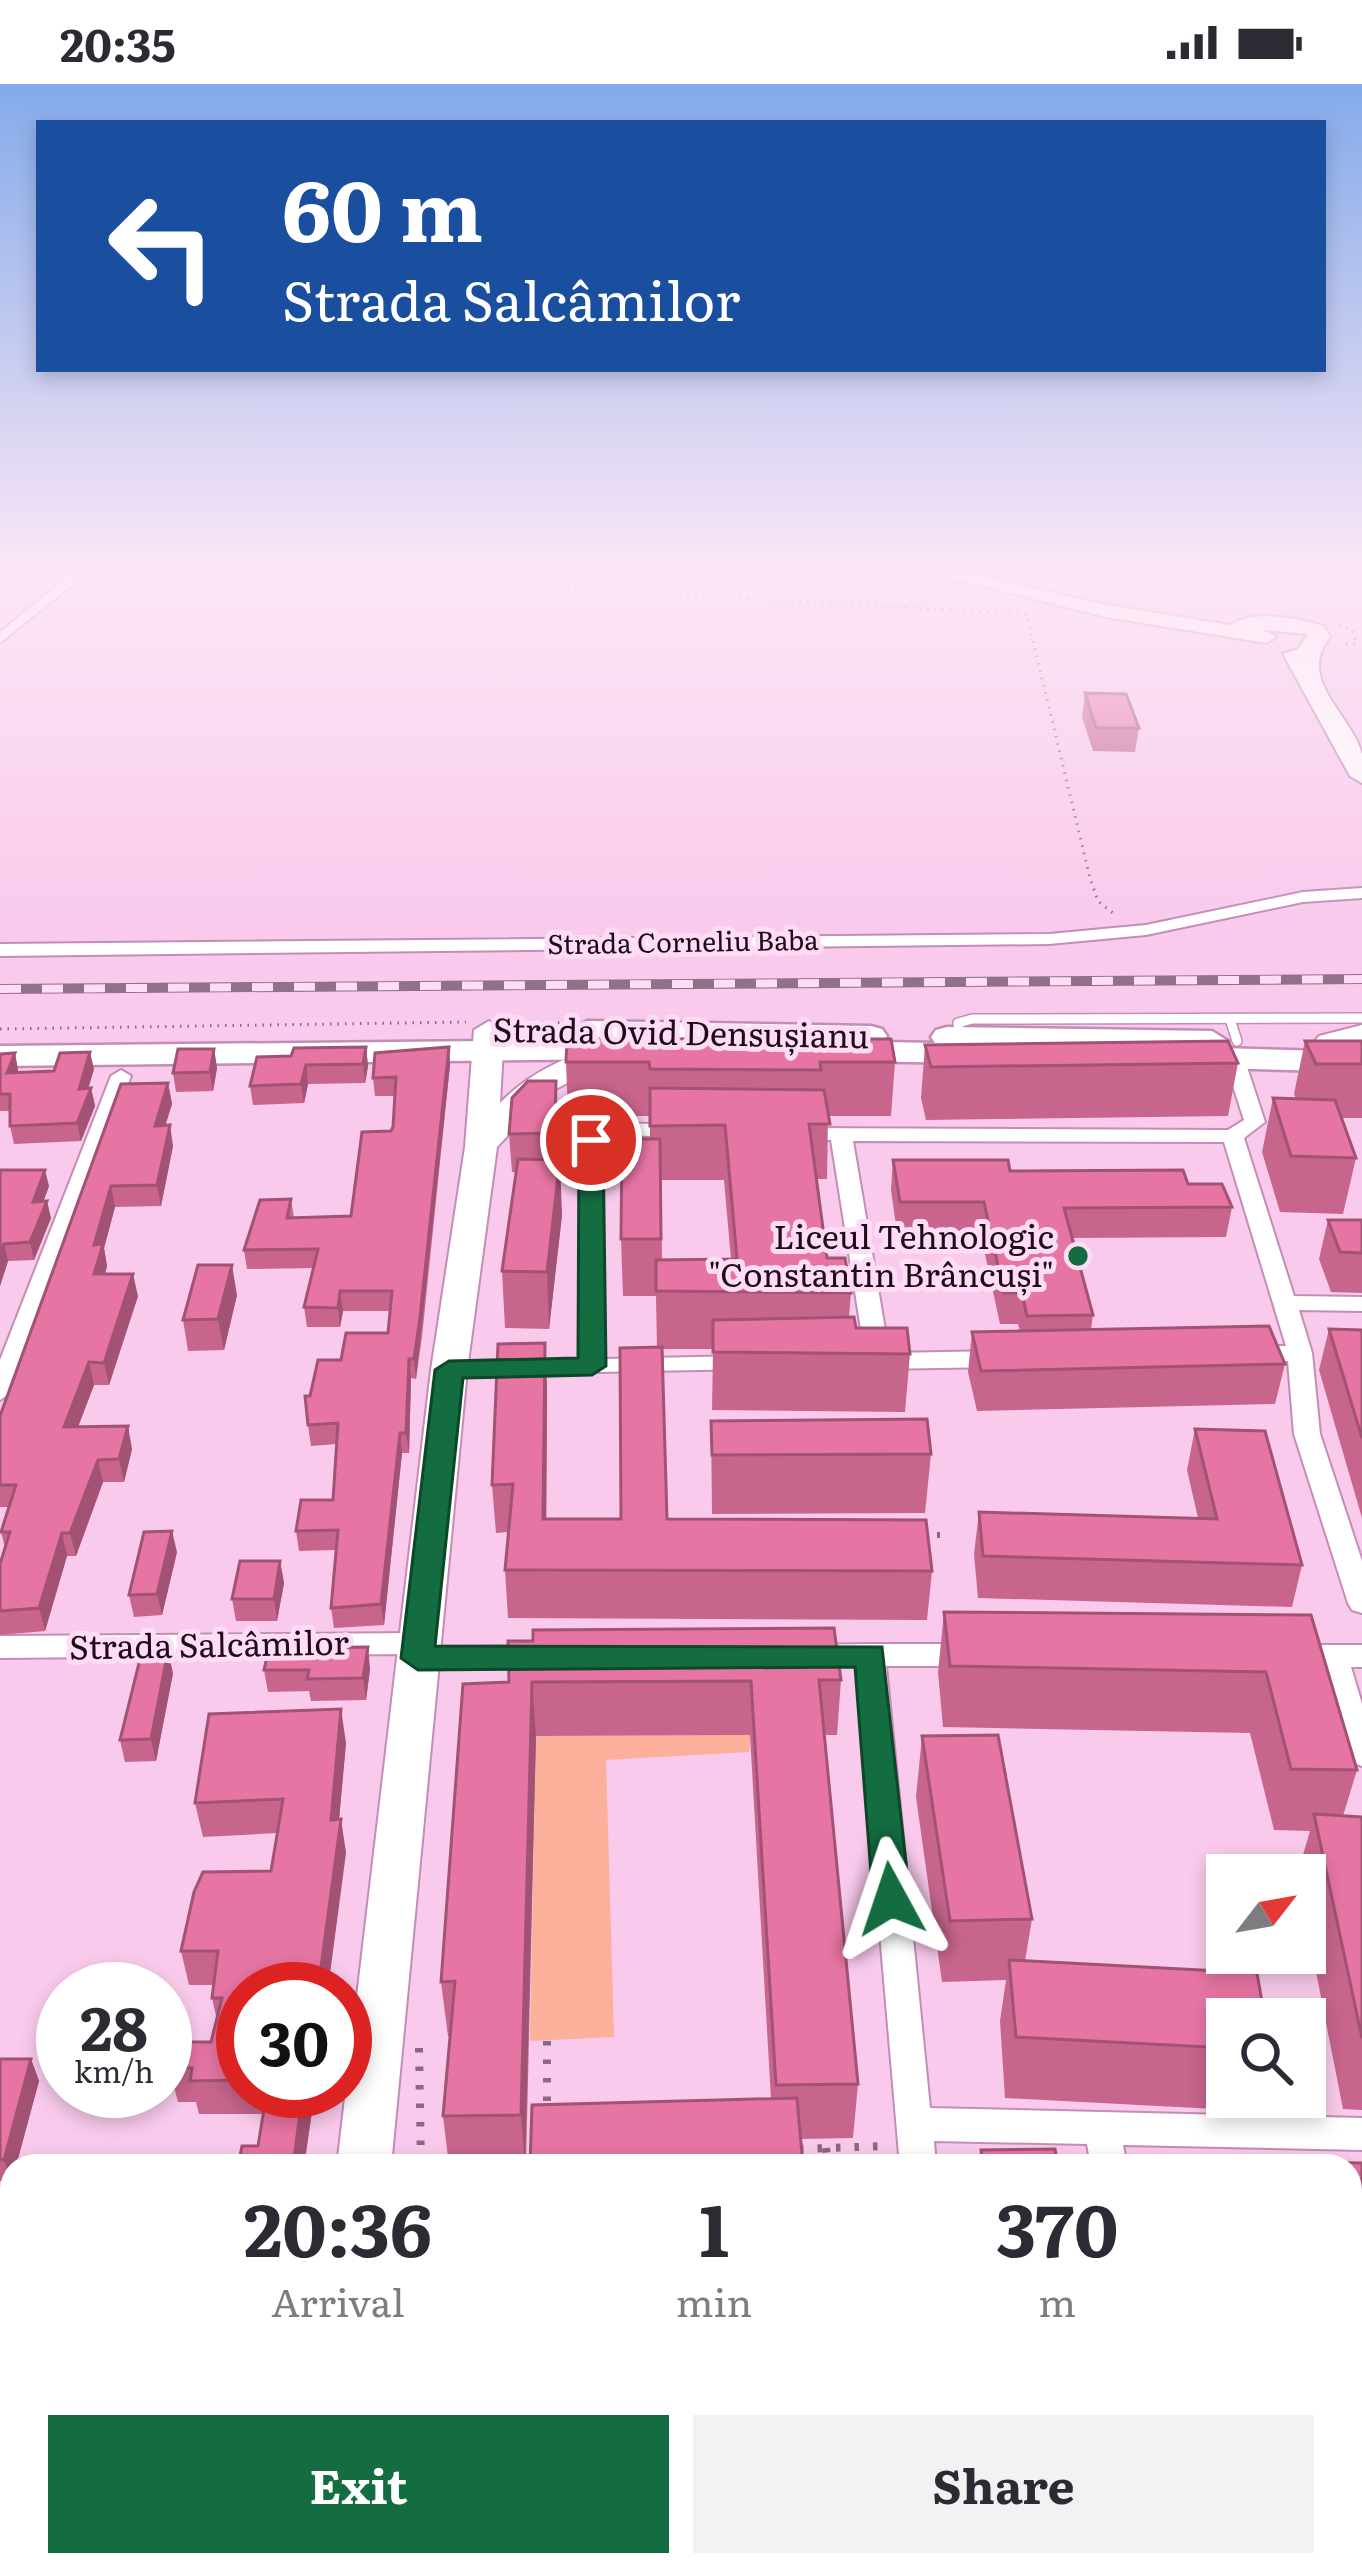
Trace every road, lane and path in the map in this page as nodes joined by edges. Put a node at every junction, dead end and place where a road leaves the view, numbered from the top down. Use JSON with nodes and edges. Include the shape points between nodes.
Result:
{"nodes":[{"id":1,"x":1043,"y":688,"type":"edge"},
{"id":2,"x":1317,"y":688,"type":"edge"},
{"id":3,"x":1362,"y":776,"type":"edge"},
{"id":4,"x":1362,"y":893,"type":"edge"},
{"id":5,"x":1146,"y":930,"type":"junction"},
{"id":6,"x":0,"y":950,"type":"edge"},
{"id":7,"x":1362,"y":1018,"type":"edge"},
{"id":8,"x":0,"y":1035,"type":"edge"},
{"id":9,"x":1234,"y":1039,"type":"junction"},
{"id":10,"x":488,"y":1040,"type":"junction"},
{"id":11,"x":1351,"y":1040,"type":"edge"},
{"id":12,"x":626,"y":1049,"type":"junction"},
{"id":13,"x":0,"y":1056,"type":"edge"},
{"id":14,"x":1362,"y":1062,"type":"edge"},
{"id":15,"x":121,"y":1076,"type":"dead end"},
{"id":16,"x":708,"y":1131,"type":"edge"},
{"id":17,"x":775,"y":1133,"type":"edge"},
{"id":18,"x":841,"y":1135,"type":"junction"},
{"id":19,"x":1232,"y":1136,"type":"junction"},
{"id":20,"x":481,"y":1147,"type":"junction"},
{"id":21,"x":1287,"y":1303,"type":"junction"},
{"id":22,"x":1362,"y":1304,"type":"edge"},
{"id":23,"x":1300,"y":1353,"type":"junction"},
{"id":24,"x":1228,"y":1355,"type":"edge"},
{"id":25,"x":1037,"y":1358,"type":"edge"},
{"id":26,"x":769,"y":1364,"type":"edge"},
{"id":27,"x":592,"y":1366,"type":"junction"},
{"id":28,"x":449,"y":1370,"type":"junction"},
{"id":29,"x":0,"y":1392,"type":"edge"},
{"id":30,"x":919,"y":1535,"type":"edge"},
{"id":31,"x":942,"y":1535,"type":"dead end"},
{"id":32,"x":1362,"y":1603,"type":"edge"},
{"id":33,"x":0,"y":1647,"type":"edge"},
{"id":34,"x":418,"y":1650,"type":"junction"},
{"id":35,"x":870,"y":1655,"type":"junction"},
{"id":36,"x":1006,"y":1655,"type":"edge"},
{"id":37,"x":775,"y":1656,"type":"edge"},
{"id":38,"x":1263,"y":1656,"type":"edge"},
{"id":39,"x":1348,"y":1656,"type":"edge"},
{"id":40,"x":560,"y":1657,"type":"edge"},
{"id":41,"x":1362,"y":1754,"type":"edge"},
{"id":42,"x":547,"y":2041,"type":"dead end"},
{"id":43,"x":419,"y":2048,"type":"dead end"},
{"id":44,"x":548,"y":2109,"type":"edge"},
{"id":45,"x":1102,"y":2129,"type":"junction"},
{"id":46,"x":1362,"y":2134,"type":"edge"},
{"id":47,"x":916,"y":2145,"type":"edge"},
{"id":48,"x":826,"y":2148,"type":"junction"},
{"id":49,"x":780,"y":2149,"type":"edge"},
{"id":50,"x":365,"y":2154,"type":"edge"},
{"id":51,"x":421,"y":2154,"type":"edge"},
{"id":52,"x":827,"y":2154,"type":"edge"},
{"id":53,"x":1106,"y":2154,"type":"edge"}],
"edges":[{"from":1,"to":5,"type":"path","via":[[1098,901]]},
{"from":2,"to":3,"type":"main road"},
{"from":4,"to":5,"type":"street","name":"Strada Corneliu Baba","via":[[1303,897]]},
{"from":5,"to":6,"type":"street","name":"Strada Corneliu Baba","via":[[1049,939]]},
{"from":7,"to":9,"type":"lane"},
{"from":8,"to":10,"type":"main road","name":"Strada Ovid Densușianu"},
{"from":9,"to":10,"type":"main road","name":"Strada Ovid Densușianu","via":[[1098,1029]]},
{"from":9,"to":11,"type":"main road","name":"Strada Ovid Densușianu"},
{"from":9,"to":12,"type":"main road","name":"Strada Ovid Densușianu"},
{"from":9,"to":14,"type":"main road","name":"Strada Ovid Densușianu"},
{"from":9,"to":19,"type":"street","via":[[1255,1121]]},
{"from":10,"to":12,"type":"main road","name":"Strada Ovid Densușianu"},
{"from":10,"to":13,"type":"main road","name":"Strada Ovid Densușianu"},
{"from":10,"to":20,"type":"main road"},
{"from":12,"to":20,"type":"main road","name":"Strada Ovid Densușianu","via":[[535,1083]]},
{"from":15,"to":29,"type":"street"},
{"from":16,"to":27,"type":"street","via":[[619,1129],[591,1140]]},
{"from":17,"to":18,"type":"street"},
{"from":18,"to":19,"type":"street"},
{"from":18,"to":25,"type":"street","via":[[867,1361]]},
{"from":19,"to":21,"type":"street"},
{"from":20,"to":28,"type":"main road"},
{"from":21,"to":22,"type":"street"},
{"from":21,"to":23,"type":"street"},
{"from":23,"to":24,"type":"street"},
{"from":23,"to":32,"type":"street","via":[[1306,1434]]},
{"from":26,"to":27,"type":"street"},
{"from":27,"to":28,"type":"street"},
{"from":28,"to":34,"type":"main road"},
{"from":30,"to":31,"type":"path"},
{"from":33,"to":34,"type":"street","name":"Strada Salcâmilor"},
{"from":34,"to":40,"type":"street","name":"Strada Salcâmilor"},
{"from":34,"to":50,"type":"main road"},
{"from":35,"to":36,"type":"street"},
{"from":35,"to":37,"type":"street"},
{"from":35,"to":47,"type":"street"},
{"from":38,"to":39,"type":"street"},
{"from":39,"to":41,"type":"street"},
{"from":42,"to":44,"type":"path"},
{"from":43,"to":51,"type":"path"},
{"from":45,"to":46,"type":"street"},
{"from":45,"to":47,"type":"street"},
{"from":45,"to":53,"type":"street"},
{"from":47,"to":48,"type":"path"},
{"from":48,"to":49,"type":"path"},
{"from":48,"to":52,"type":"path"}]}
